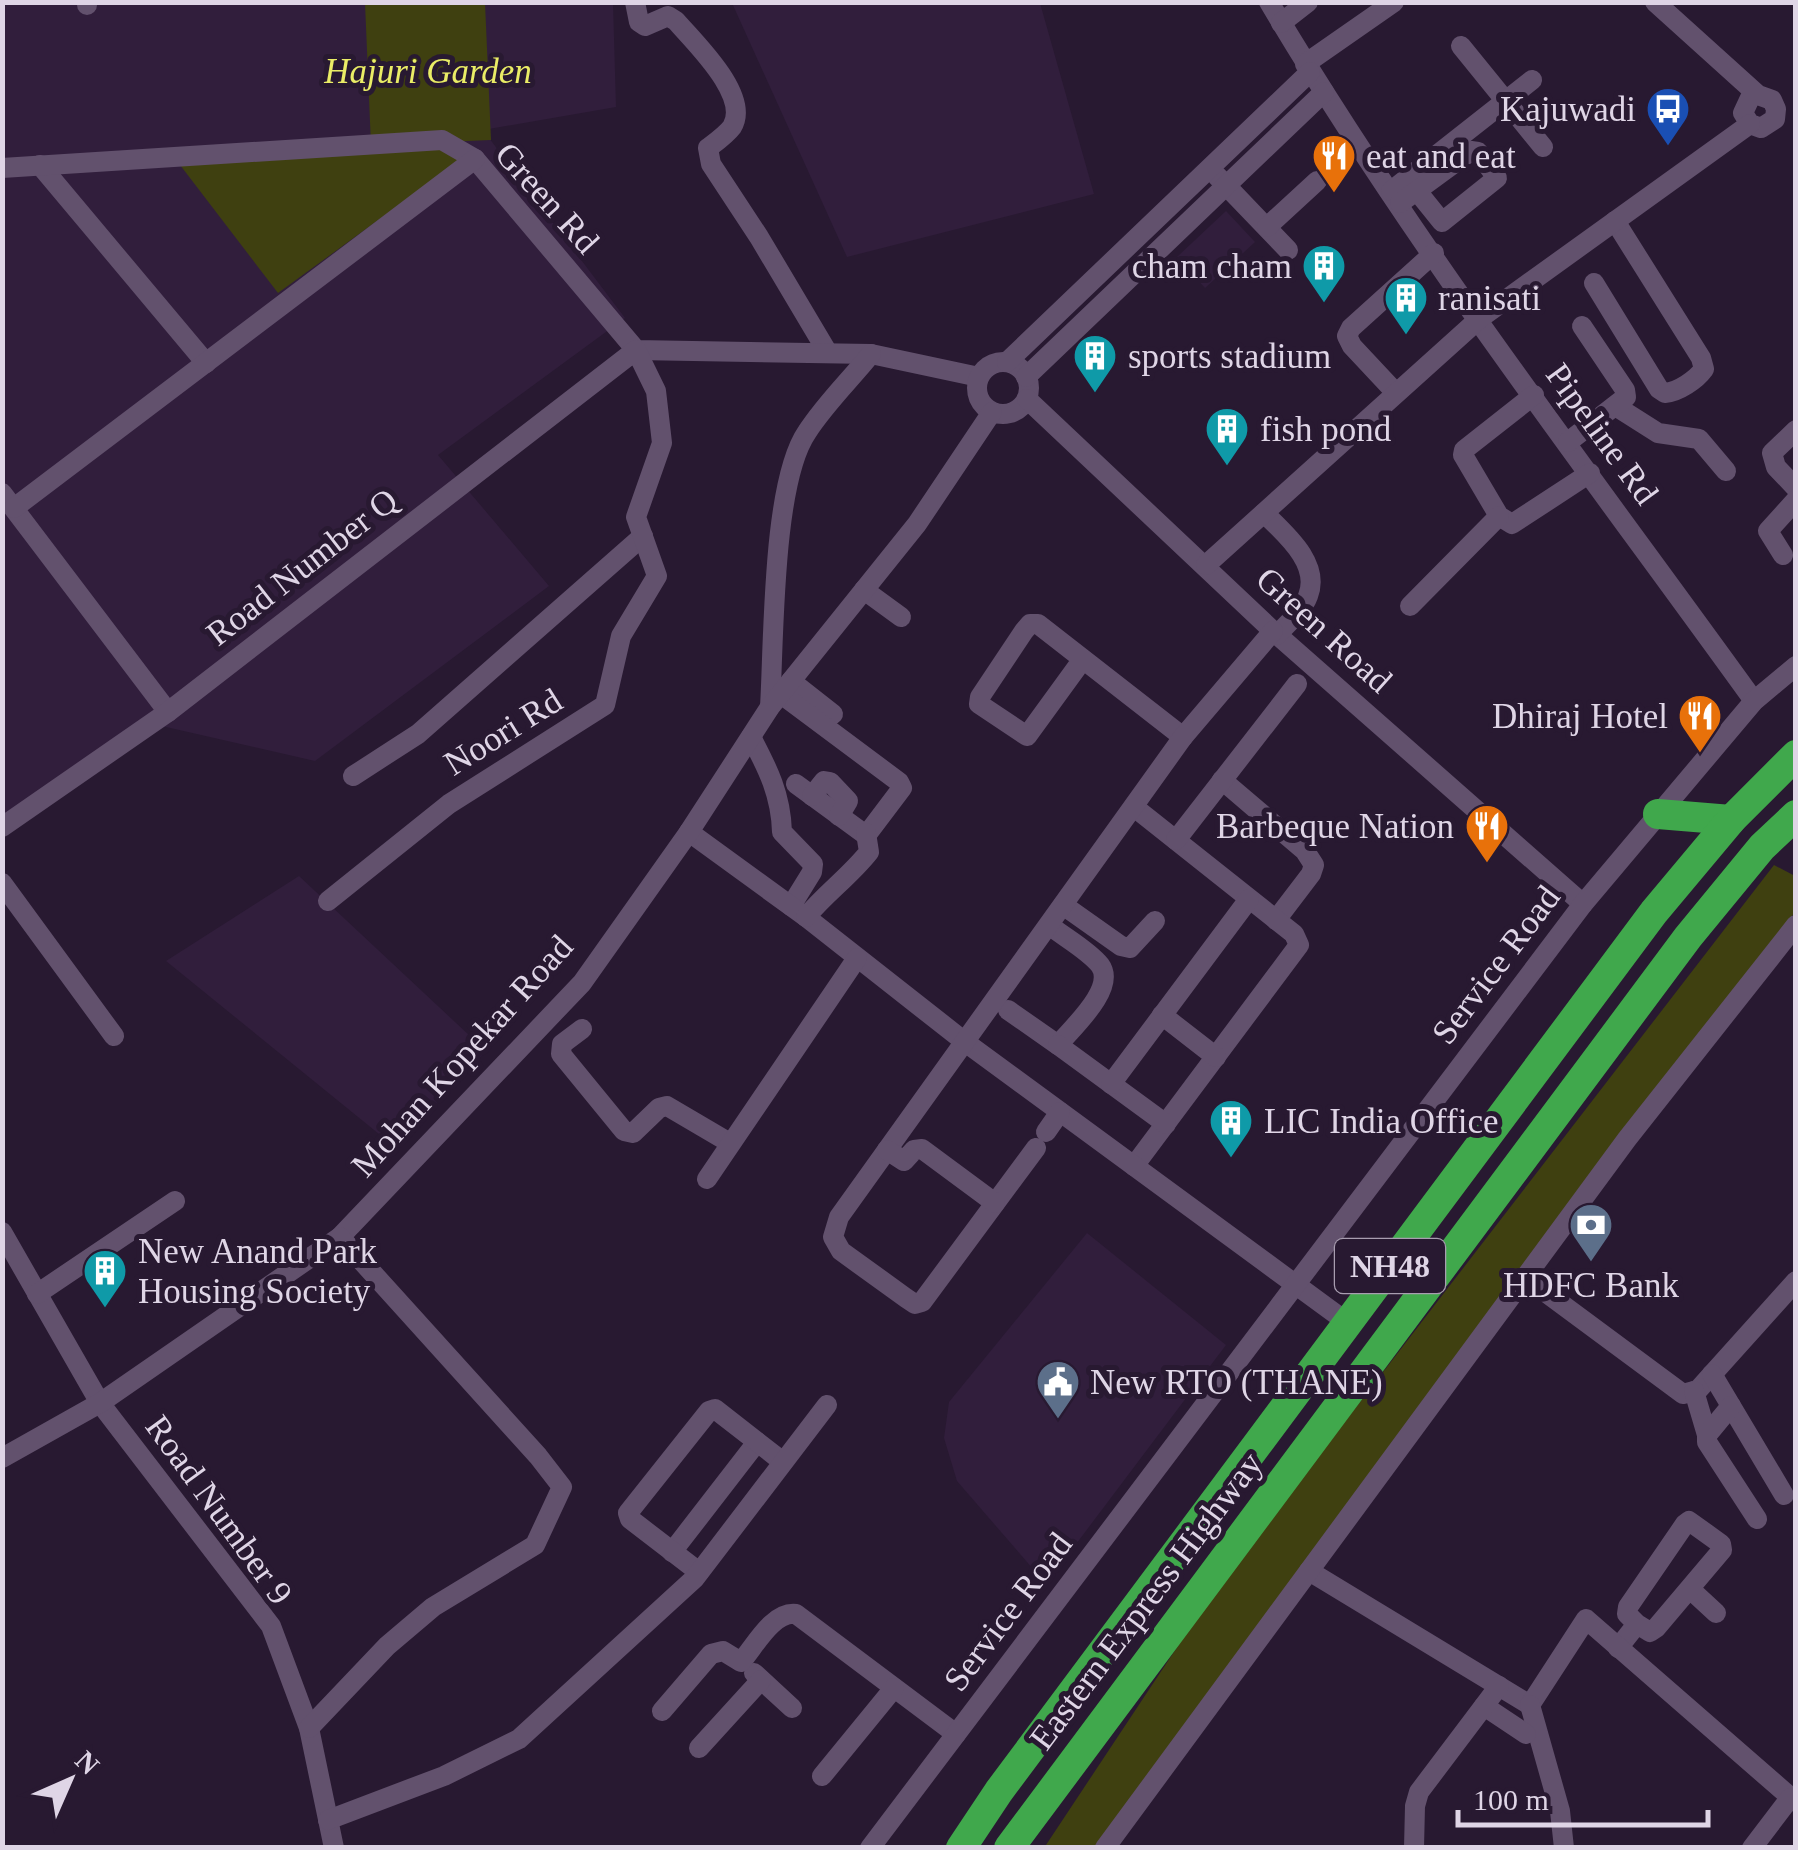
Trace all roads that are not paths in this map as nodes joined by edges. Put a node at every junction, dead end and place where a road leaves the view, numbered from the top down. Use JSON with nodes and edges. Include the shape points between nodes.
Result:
{"nodes":[{"id":1,"x":634,"y":2,"type":"edge"},
{"id":2,"x":1268,"y":2,"type":"edge"},
{"id":3,"x":1308,"y":2,"type":"edge"},
{"id":4,"x":1394,"y":2,"type":"edge"},
{"id":5,"x":1655,"y":2,"type":"edge"},
{"id":6,"x":1281,"y":23,"type":"junction"},
{"id":7,"x":1462,"y":46,"type":"dead end"},
{"id":8,"x":1308,"y":68,"type":"junction"},
{"id":9,"x":1532,"y":80,"type":"dead end"},
{"id":10,"x":1324,"y":92,"type":"junction"},
{"id":11,"x":1758,"y":95,"type":"junction"},
{"id":12,"x":1506,"y":100,"type":"junction"},
{"id":13,"x":1776,"y":114,"type":"junction"},
{"id":14,"x":1750,"y":124,"type":"junction"},
{"id":15,"x":1795,"y":129,"type":"edge"},
{"id":16,"x":1543,"y":147,"type":"dead end"},
{"id":17,"x":476,"y":159,"type":"junction"},
{"id":18,"x":40,"y":165,"type":"junction"},
{"id":19,"x":2,"y":168,"type":"edge"},
{"id":20,"x":1210,"y":168,"type":"junction"},
{"id":21,"x":1317,"y":181,"type":"dead end"},
{"id":22,"x":1226,"y":185,"type":"junction"},
{"id":23,"x":1403,"y":195,"type":"junction"},
{"id":24,"x":1616,"y":220,"type":"junction"},
{"id":25,"x":1267,"y":227,"type":"junction"},
{"id":26,"x":1288,"y":250,"type":"dead end"},
{"id":27,"x":1434,"y":253,"type":"junction"},
{"id":28,"x":1594,"y":283,"type":"dead end"},
{"id":29,"x":1479,"y":318,"type":"junction"},
{"id":30,"x":1582,"y":326,"type":"dead end"},
{"id":31,"x":636,"y":350,"type":"junction"},
{"id":32,"x":828,"y":354,"type":"junction"},
{"id":33,"x":871,"y":354,"type":"junction"},
{"id":34,"x":1007,"y":362,"type":"junction"},
{"id":35,"x":206,"y":363,"type":"junction"},
{"id":36,"x":979,"y":376,"type":"junction"},
{"id":37,"x":1026,"y":376,"type":"junction"},
{"id":38,"x":1396,"y":393,"type":"junction"},
{"id":39,"x":1534,"y":395,"type":"junction"},
{"id":40,"x":1027,"y":398,"type":"junction"},
{"id":41,"x":1617,"y":407,"type":"junction"},
{"id":42,"x":992,"y":412,"type":"junction"},
{"id":43,"x":1796,"y":430,"type":"edge"},
{"id":44,"x":1568,"y":442,"type":"junction"},
{"id":45,"x":1726,"y":471,"type":"dead end"},
{"id":46,"x":1590,"y":473,"type":"junction"},
{"id":47,"x":1796,"y":488,"type":"edge"},
{"id":48,"x":8,"y":500,"type":"edge"},
{"id":49,"x":1796,"y":500,"type":"edge"},
{"id":50,"x":1264,"y":513,"type":"junction"},
{"id":51,"x":1499,"y":516,"type":"junction"},
{"id":52,"x":643,"y":536,"type":"junction"},
{"id":53,"x":1783,"y":555,"type":"dead end"},
{"id":54,"x":1206,"y":565,"type":"junction"},
{"id":55,"x":864,"y":590,"type":"junction"},
{"id":56,"x":1410,"y":606,"type":"dead end"},
{"id":57,"x":901,"y":617,"type":"dead end"},
{"id":58,"x":1275,"y":633,"type":"junction"},
{"id":59,"x":1083,"y":660,"type":"junction"},
{"id":60,"x":1796,"y":666,"type":"edge"},
{"id":61,"x":1297,"y":684,"type":"dead end"},
{"id":62,"x":781,"y":694,"type":"junction"},
{"id":63,"x":1754,"y":701,"type":"junction"},
{"id":64,"x":168,"y":712,"type":"junction"},
{"id":65,"x":833,"y":714,"type":"dead end"},
{"id":66,"x":751,"y":737,"type":"junction"},
{"id":67,"x":1183,"y":737,"type":"junction"},
{"id":68,"x":1796,"y":755,"type":"edge"},
{"id":69,"x":353,"y":776,"type":"dead end"},
{"id":70,"x":1222,"y":780,"type":"junction"},
{"id":71,"x":804,"y":790,"type":"dead end"},
{"id":72,"x":1134,"y":807,"type":"junction"},
{"id":73,"x":1658,"y":814,"type":"junction"},
{"id":74,"x":1796,"y":814,"type":"edge"},
{"id":75,"x":1731,"y":820,"type":"junction"},
{"id":76,"x":2,"y":827,"type":"edge"},
{"id":77,"x":688,"y":832,"type":"junction"},
{"id":78,"x":866,"y":833,"type":"junction"},
{"id":79,"x":1176,"y":840,"type":"junction"},
{"id":80,"x":2,"y":883,"type":"edge"},
{"id":81,"x":1250,"y":899,"type":"junction"},
{"id":82,"x":328,"y":902,"type":"dead end"},
{"id":83,"x":1063,"y":904,"type":"junction"},
{"id":84,"x":1583,"y":904,"type":"junction"},
{"id":85,"x":798,"y":911,"type":"junction"},
{"id":86,"x":1276,"y":920,"type":"junction"},
{"id":87,"x":1155,"y":921,"type":"dead end"},
{"id":88,"x":1049,"y":925,"type":"junction"},
{"id":89,"x":1796,"y":925,"type":"edge"},
{"id":90,"x":857,"y":958,"type":"junction"},
{"id":91,"x":1008,"y":1010,"type":"dead end"},
{"id":92,"x":1162,"y":1015,"type":"junction"},
{"id":93,"x":582,"y":1029,"type":"dead end"},
{"id":94,"x":114,"y":1036,"type":"dead end"},
{"id":95,"x":965,"y":1042,"type":"junction"},
{"id":96,"x":1058,"y":1046,"type":"junction"},
{"id":97,"x":1216,"y":1057,"type":"junction"},
{"id":98,"x":1110,"y":1084,"type":"junction"},
{"id":99,"x":1060,"y":1112,"type":"junction"},
{"id":100,"x":1166,"y":1124,"type":"junction"},
{"id":101,"x":730,"y":1144,"type":"junction"},
{"id":102,"x":887,"y":1150,"type":"junction"},
{"id":103,"x":1134,"y":1166,"type":"junction"},
{"id":104,"x":707,"y":1179,"type":"dead end"},
{"id":105,"x":175,"y":1201,"type":"dead end"},
{"id":106,"x":995,"y":1203,"type":"junction"},
{"id":107,"x":2,"y":1232,"type":"edge"},
{"id":108,"x":340,"y":1238,"type":"junction"},
{"id":109,"x":1525,"y":1277,"type":"junction"},
{"id":110,"x":1796,"y":1281,"type":"edge"},
{"id":111,"x":1296,"y":1284,"type":"junction"},
{"id":112,"x":37,"y":1294,"type":"junction"},
{"id":113,"x":1348,"y":1323,"type":"junction"},
{"id":114,"x":1712,"y":1374,"type":"junction"},
{"id":115,"x":1694,"y":1391,"type":"junction"},
{"id":116,"x":100,"y":1403,"type":"junction"},
{"id":117,"x":827,"y":1405,"type":"dead end"},
{"id":118,"x":1731,"y":1406,"type":"junction"},
{"id":119,"x":1707,"y":1435,"type":"junction"},
{"id":120,"x":757,"y":1442,"type":"junction"},
{"id":121,"x":2,"y":1458,"type":"edge"},
{"id":122,"x":783,"y":1462,"type":"junction"},
{"id":123,"x":1784,"y":1495,"type":"dead end"},
{"id":124,"x":1757,"y":1518,"type":"dead end"},
{"id":125,"x":672,"y":1552,"type":"junction"},
{"id":126,"x":1309,"y":1571,"type":"junction"},
{"id":127,"x":699,"y":1572,"type":"junction"},
{"id":128,"x":1690,"y":1589,"type":"junction"},
{"id":129,"x":1716,"y":1613,"type":"dead end"},
{"id":130,"x":1637,"y":1624,"type":"junction"},
{"id":131,"x":1618,"y":1648,"type":"junction"},
{"id":132,"x":741,"y":1662,"type":"junction"},
{"id":133,"x":761,"y":1680,"type":"junction"},
{"id":134,"x":1499,"y":1686,"type":"junction"},
{"id":135,"x":894,"y":1688,"type":"junction"},
{"id":136,"x":1530,"y":1704,"type":"junction"},
{"id":137,"x":1484,"y":1706,"type":"junction"},
{"id":138,"x":792,"y":1708,"type":"dead end"},
{"id":139,"x":662,"y":1710,"type":"dead end"},
{"id":140,"x":309,"y":1728,"type":"junction"},
{"id":141,"x":956,"y":1734,"type":"junction"},
{"id":142,"x":1526,"y":1734,"type":"dead end"},
{"id":143,"x":699,"y":1748,"type":"dead end"},
{"id":144,"x":822,"y":1776,"type":"dead end"},
{"id":145,"x":1000,"y":1790,"type":"junction"},
{"id":146,"x":1793,"y":1800,"type":"edge"},
{"id":147,"x":328,"y":1820,"type":"junction"},
{"id":148,"x":334,"y":1848,"type":"edge"},
{"id":149,"x":870,"y":1848,"type":"edge"},
{"id":150,"x":941,"y":1848,"type":"edge"},
{"id":151,"x":961,"y":1848,"type":"edge"},
{"id":152,"x":1012,"y":1848,"type":"edge"},
{"id":153,"x":1105,"y":1848,"type":"edge"},
{"id":154,"x":1414,"y":1848,"type":"edge"},
{"id":155,"x":1564,"y":1848,"type":"edge"},
{"id":156,"x":1752,"y":1848,"type":"edge"}],
"edges":[{"from":1,"to":32,"type":"street","via":[[645,26],[668,16],[676,21],[723,77],[736,117],[708,148],[711,164]]},
{"from":2,"to":6,"type":"street","name":"Pipeline Rd"},
{"from":3,"to":6,"type":"street"},
{"from":4,"to":8,"type":"street"},
{"from":5,"to":11,"type":"street"},
{"from":6,"to":8,"type":"street","name":"Pipeline Rd"},
{"from":7,"to":12,"type":"street"},
{"from":8,"to":10,"type":"street","name":"Pipeline Rd"},
{"from":8,"to":20,"type":"street"},
{"from":9,"to":12,"type":"street"},
{"from":10,"to":22,"type":"street"},
{"from":10,"to":23,"type":"street","name":"Pipeline Rd"},
{"from":11,"to":13,"type":"street","via":[[1772,100]]},
{"from":11,"to":14,"type":"street","via":[[1745,104]]},
{"from":12,"to":16,"type":"street"},
{"from":12,"to":23,"type":"street"},
{"from":13,"to":14,"type":"street","via":[[1769,125]]},
{"from":13,"to":15,"type":"street"},
{"from":14,"to":24,"type":"street"},
{"from":17,"to":18,"type":"street","name":"Green Rd","via":[[442,140]]},
{"from":17,"to":31,"type":"street","name":"Green Rd"},
{"from":17,"to":35,"type":"street"},
{"from":18,"to":19,"type":"street","name":"Green Rd"},
{"from":18,"to":35,"type":"street"},
{"from":20,"to":22,"type":"street"},
{"from":20,"to":34,"type":"street"},
{"from":21,"to":25,"type":"street"},
{"from":22,"to":25,"type":"street"},
{"from":22,"to":37,"type":"street"},
{"from":23,"to":27,"type":"street","name":"Pipeline Rd"},
{"from":24,"to":28,"type":"street","via":[[1701,358],[1699,376],[1673,392],[1660,389]]},
{"from":24,"to":29,"type":"street"},
{"from":25,"to":26,"type":"street"},
{"from":27,"to":29,"type":"street","name":"Pipeline Rd"},
{"from":27,"to":38,"type":"street","via":[[1347,336]]},
{"from":29,"to":38,"type":"street"},
{"from":29,"to":39,"type":"street","name":"Pipeline Rd"},
{"from":30,"to":41,"type":"street","via":[[1625,390]]},
{"from":31,"to":32,"type":"street"},
{"from":31,"to":52,"type":"street","name":"Noori Rd","via":[[656,391],[662,443],[636,518]]},
{"from":31,"to":64,"type":"street","name":"Road Number Q"},
{"from":32,"to":33,"type":"street"},
{"from":33,"to":36,"type":"street"},
{"from":33,"to":62,"type":"street","via":[[805,434],[791,466],[780,533]]},
{"from":34,"to":36,"type":"street"},
{"from":34,"to":37,"type":"street"},
{"from":35,"to":48,"type":"street"},
{"from":36,"to":42,"type":"street","via":[[976,393]]},
{"from":37,"to":40,"type":"street"},
{"from":38,"to":50,"type":"street"},
{"from":39,"to":44,"type":"street","name":"Pipeline Rd"},
{"from":39,"to":51,"type":"street","via":[[1464,450]]},
{"from":40,"to":42,"type":"street","via":[[1010,414]]},
{"from":40,"to":54,"type":"street","name":"Green Road"},
{"from":41,"to":44,"type":"street"},
{"from":41,"to":45,"type":"street","via":[[1658,433],[1699,438]]},
{"from":42,"to":55,"type":"street","name":"Mohan Kopekar Road"},
{"from":43,"to":47,"type":"street","via":[[1772,453]]},
{"from":44,"to":46,"type":"street","name":"Pipeline Rd"},
{"from":46,"to":51,"type":"street","via":[[1512,524]]},
{"from":46,"to":63,"type":"street","name":"Pipeline Rd"},
{"from":48,"to":64,"type":"street"},
{"from":49,"to":53,"type":"street","via":[[1768,531]]},
{"from":50,"to":54,"type":"street"},
{"from":50,"to":58,"type":"street","via":[[1308,568],[1308,598]]},
{"from":51,"to":56,"type":"street"},
{"from":52,"to":69,"type":"street","via":[[418,734]]},
{"from":52,"to":82,"type":"street","name":"Noori Rd","via":[[657,576],[620,636],[606,705],[448,804]]},
{"from":54,"to":58,"type":"street","name":"Green Road"},
{"from":55,"to":57,"type":"street"},
{"from":55,"to":62,"type":"street","name":"Mohan Kopekar Road"},
{"from":58,"to":67,"type":"street"},
{"from":58,"to":84,"type":"street","name":"Green Road"},
{"from":59,"to":59,"type":"street","via":[[1030,624],[979,704],[1027,736]]},
{"from":59,"to":67,"type":"street"},
{"from":60,"to":63,"type":"street","name":"Service Road"},
{"from":61,"to":70,"type":"street"},
{"from":62,"to":65,"type":"street"},
{"from":62,"to":66,"type":"street","name":"Mohan Kopekar Road"},
{"from":62,"to":78,"type":"street","via":[[899,782],[902,788]]},
{"from":63,"to":73,"type":"street","name":"Service Road"},
{"from":64,"to":76,"type":"street","name":"Road Number Q"},
{"from":66,"to":77,"type":"street","name":"Mohan Kopekar Road"},
{"from":66,"to":85,"type":"street","via":[[772,776],[782,832],[813,864]]},
{"from":67,"to":72,"type":"street"},
{"from":68,"to":75,"type":"highway","name":"Eastern Express Highway","number":"NH48"},
{"from":70,"to":79,"type":"street"},
{"from":70,"to":86,"type":"street","via":[[1314,865]]},
{"from":71,"to":78,"type":"street"},
{"from":72,"to":79,"type":"street"},
{"from":72,"to":83,"type":"street"},
{"from":73,"to":75,"type":"highway"},
{"from":73,"to":84,"type":"street","name":"Service Road"},
{"from":74,"to":152,"type":"highway","name":"Eastern Express Highway","number":"NH48","via":[[1688,937]]},
{"from":75,"to":113,"type":"highway","name":"Eastern Express Highway","number":"NH48","via":[[1654,912]]},
{"from":77,"to":85,"type":"street"},
{"from":77,"to":108,"type":"street","name":"Mohan Kopekar Road","via":[[582,983]]},
{"from":78,"to":85,"type":"street","via":[[869,852],[848,878],[824,885]]},
{"from":79,"to":81,"type":"street"},
{"from":80,"to":94,"type":"street"},
{"from":81,"to":86,"type":"street"},
{"from":81,"to":92,"type":"street"},
{"from":83,"to":87,"type":"street","via":[[1130,948]]},
{"from":83,"to":88,"type":"street"},
{"from":84,"to":111,"type":"street","name":"Service Road"},
{"from":85,"to":90,"type":"street"},
{"from":86,"to":97,"type":"street","via":[[1294,934],[1298,950]]},
{"from":88,"to":95,"type":"street"},
{"from":88,"to":96,"type":"street","via":[[1100,965],[1106,978]]},
{"from":89,"to":109,"type":"street"},
{"from":90,"to":95,"type":"street"},
{"from":90,"to":101,"type":"street"},
{"from":91,"to":96,"type":"street"},
{"from":92,"to":97,"type":"street"},
{"from":92,"to":98,"type":"street"},
{"from":93,"to":101,"type":"street","via":[[562,1044],[562,1054],[624,1131],[633,1133],[667,1106]]},
{"from":95,"to":99,"type":"street"},
{"from":95,"to":102,"type":"street"},
{"from":96,"to":98,"type":"street"},
{"from":97,"to":100,"type":"street"},
{"from":98,"to":100,"type":"street"},
{"from":99,"to":103,"type":"street"},
{"from":99,"to":106,"type":"street"},
{"from":100,"to":103,"type":"street"},
{"from":101,"to":104,"type":"street"},
{"from":102,"to":106,"type":"street","via":[[904,1160],[922,1150]]},
{"from":102,"to":106,"type":"street","via":[[838,1218],[833,1237],[842,1251],[915,1304]]},
{"from":103,"to":111,"type":"street"},
{"from":105,"to":112,"type":"street"},
{"from":107,"to":112,"type":"street","name":"Road Number 9"},
{"from":108,"to":116,"type":"street","name":"Mohan Kopekar Road"},
{"from":108,"to":140,"type":"street","via":[[562,1487],[535,1545],[432,1607]]},
{"from":109,"to":115,"type":"street","via":[[1683,1394]]},
{"from":109,"to":126,"type":"street"},
{"from":110,"to":114,"type":"street"},
{"from":111,"to":113,"type":"street"},
{"from":111,"to":141,"type":"street","name":"Service Road"},
{"from":112,"to":116,"type":"street","name":"Road Number 9"},
{"from":113,"to":145,"type":"highway","name":"Eastern Express Highway","number":"NH48"},
{"from":114,"to":115,"type":"street"},
{"from":114,"to":118,"type":"street"},
{"from":115,"to":119,"type":"street"},
{"from":116,"to":121,"type":"street","name":"Mohan Kopekar Road"},
{"from":116,"to":140,"type":"street","name":"Road Number 9","via":[[271,1626]]},
{"from":117,"to":122,"type":"street"},
{"from":118,"to":119,"type":"street"},
{"from":118,"to":123,"type":"street"},
{"from":119,"to":124,"type":"street"},
{"from":120,"to":122,"type":"street"},
{"from":120,"to":125,"type":"street"},
{"from":120,"to":125,"type":"street","via":[[715,1408],[709,1411],[628,1514]]},
{"from":122,"to":127,"type":"street"},
{"from":125,"to":127,"type":"street"},
{"from":126,"to":134,"type":"street"},
{"from":126,"to":153,"type":"street"},
{"from":127,"to":147,"type":"street","via":[[520,1739]]},
{"from":128,"to":129,"type":"street"},
{"from":128,"to":130,"type":"street","via":[[1650,1632]]},
{"from":128,"to":130,"type":"street","via":[[1722,1550],[1690,1521],[1628,1607]]},
{"from":130,"to":131,"type":"street"},
{"from":131,"to":136,"type":"street","via":[[1586,1619]]},
{"from":131,"to":146,"type":"street"},
{"from":132,"to":133,"type":"street"},
{"from":132,"to":135,"type":"street","via":[[788,1612]]},
{"from":132,"to":139,"type":"street","via":[[723,1651],[711,1654]]},
{"from":133,"to":138,"type":"street"},
{"from":133,"to":143,"type":"street"},
{"from":134,"to":136,"type":"street"},
{"from":134,"to":137,"type":"street"},
{"from":135,"to":141,"type":"street"},
{"from":135,"to":144,"type":"street"},
{"from":136,"to":155,"type":"street"},
{"from":137,"to":142,"type":"street"},
{"from":137,"to":154,"type":"street","via":[[1419,1792]]},
{"from":140,"to":147,"type":"street","name":"Road Number 9"},
{"from":141,"to":149,"type":"street","name":"Service Road"},
{"from":145,"to":150,"type":"highway"},
{"from":145,"to":151,"type":"highway","number":"NH48"},
{"from":146,"to":156,"type":"street"},
{"from":147,"to":148,"type":"street","name":"Road Number 9"}]}
